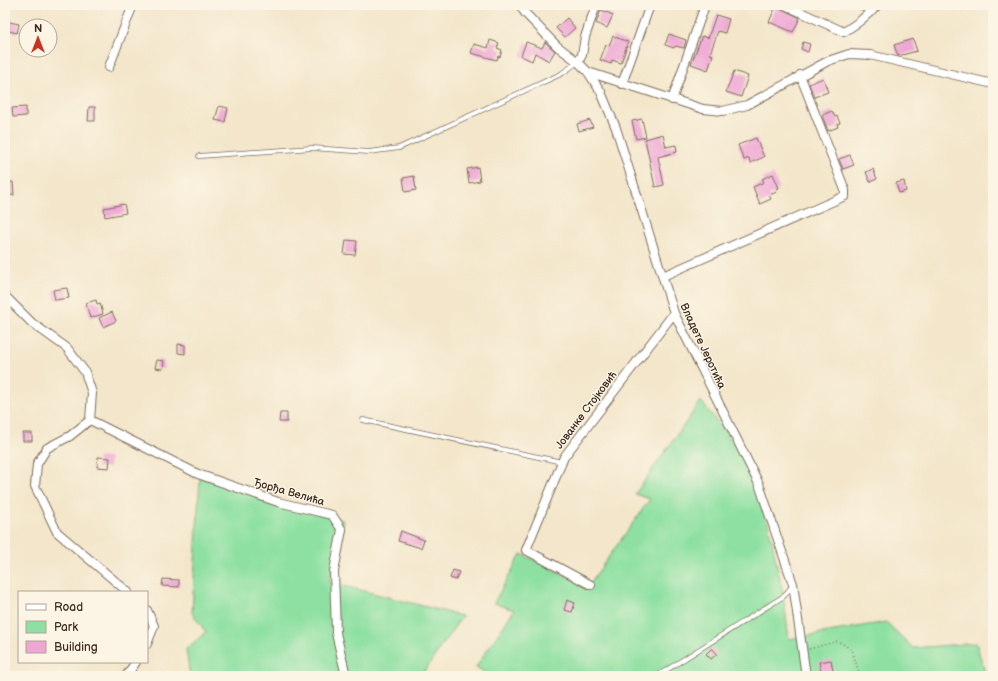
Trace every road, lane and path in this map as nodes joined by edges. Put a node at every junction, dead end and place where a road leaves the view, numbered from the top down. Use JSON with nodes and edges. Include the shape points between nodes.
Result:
{"nodes":[{"id":1,"x":133,"y":5,"type":"edge"},
{"id":2,"x":520,"y":5,"type":"edge"},
{"id":3,"x":596,"y":5,"type":"edge"},
{"id":4,"x":650,"y":5,"type":"edge"},
{"id":5,"x":705,"y":5,"type":"edge"},
{"id":6,"x":785,"y":5,"type":"edge"},
{"id":7,"x":861,"y":5,"type":"edge"},
{"id":8,"x":875,"y":8,"type":"edge"},
{"id":9,"x":578,"y":62,"type":"junction"},
{"id":10,"x":109,"y":67,"type":"dead end"},
{"id":11,"x":588,"y":72,"type":"junction"},
{"id":12,"x":800,"y":75,"type":"junction"},
{"id":13,"x":622,"y":84,"type":"junction"},
{"id":14,"x":993,"y":84,"type":"edge"},
{"id":15,"x":672,"y":100,"type":"junction"},
{"id":16,"x":199,"y":156,"type":"dead end"},
{"id":17,"x":662,"y":276,"type":"junction"},
{"id":18,"x":5,"y":296,"type":"edge"},
{"id":19,"x":674,"y":313,"type":"junction"},
{"id":20,"x":90,"y":420,"type":"junction"},
{"id":21,"x":362,"y":420,"type":"dead end"},
{"id":22,"x":562,"y":462,"type":"junction"},
{"id":23,"x":793,"y":584,"type":"junction"},
{"id":24,"x":591,"y":585,"type":"dead end"},
{"id":25,"x":127,"y":591,"type":"edge"},
{"id":26,"x":148,"y":612,"type":"edge"},
{"id":27,"x":148,"y":641,"type":"edge"},
{"id":28,"x":802,"y":651,"type":"junction"},
{"id":29,"x":135,"y":663,"type":"edge"},
{"id":30,"x":126,"y":676,"type":"edge"},
{"id":31,"x":346,"y":676,"type":"edge"},
{"id":32,"x":657,"y":676,"type":"edge"},
{"id":33,"x":806,"y":676,"type":"edge"},
{"id":34,"x":860,"y":676,"type":"edge"}],
"edges":[{"from":1,"to":10,"type":"street"},
{"from":2,"to":9,"type":"street","name":"Владете Јеротића","via":[[557,46]]},
{"from":3,"to":9,"type":"street"},
{"from":4,"to":13,"type":"street"},
{"from":5,"to":15,"type":"street"},
{"from":6,"to":8,"type":"street","via":[[844,32]]},
{"from":7,"to":8,"type":"street"},
{"from":9,"to":11,"type":"street","name":"Владете Јеротића"},
{"from":9,"to":16,"type":"lane","via":[[562,74],[399,148],[369,152],[312,148]]},
{"from":11,"to":13,"type":"street"},
{"from":11,"to":17,"type":"street","name":"Владете Јеротића","via":[[601,92],[616,128]]},
{"from":12,"to":14,"type":"street","via":[[838,56],[858,53]]},
{"from":12,"to":15,"type":"street","via":[[747,105],[723,111],[703,109]]},
{"from":12,"to":17,"type":"street","via":[[845,190],[845,196]]},
{"from":13,"to":15,"type":"street"},
{"from":17,"to":19,"type":"street","name":"Владете Јеротића"},
{"from":18,"to":20,"type":"street","via":[[32,323],[67,348],[85,372],[92,393]]},
{"from":19,"to":22,"type":"street","name":"Јованке Стојковић"},
{"from":19,"to":23,"type":"street","name":"Владете Јеротића","via":[[759,484]]},
{"from":20,"to":25,"type":"street","via":[[70,436],[47,448],[38,464],[35,486],[57,532]]},
{"from":20,"to":31,"type":"street","name":"Ђорђа Велића","via":[[198,474],[278,502],[332,515],[342,530],[334,571],[336,633]]},
{"from":21,"to":22,"type":"lane"},
{"from":22,"to":24,"type":"street","name":"Јованке Стојковић","via":[[526,550]]},
{"from":23,"to":28,"type":"street","name":"Владете Јеротића"},
{"from":23,"to":32,"type":"lane","via":[[784,596]]},
{"from":26,"to":27,"type":"street","via":[[154,626]]},
{"from":28,"to":33,"type":"street","name":"Владете Јеротића"},
{"from":28,"to":34,"type":"path","via":[[838,641],[852,650]]},
{"from":29,"to":30,"type":"street"}]}
